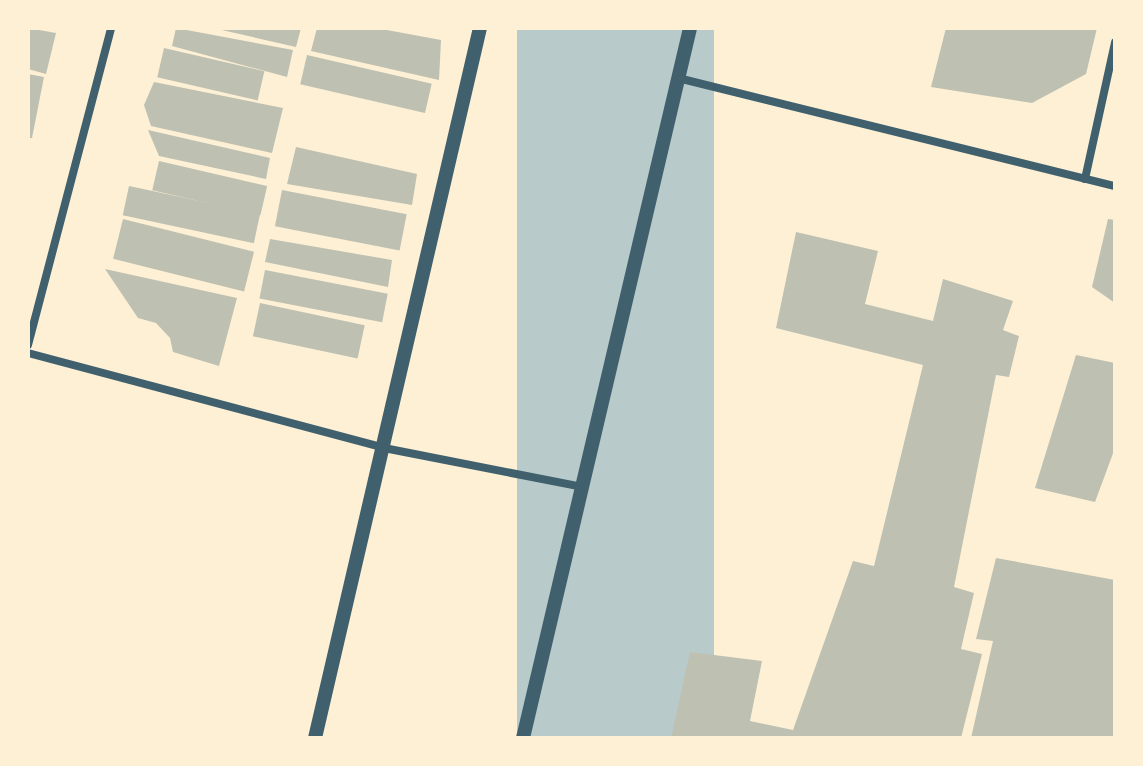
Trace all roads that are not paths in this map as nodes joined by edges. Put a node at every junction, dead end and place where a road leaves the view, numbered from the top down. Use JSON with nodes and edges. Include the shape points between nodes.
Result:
{"nodes":[{"id":1,"x":111,"y":28,"type":"edge"},
{"id":2,"x":480,"y":28,"type":"edge"},
{"id":3,"x":690,"y":28,"type":"edge"},
{"id":4,"x":1115,"y":42,"type":"edge"},
{"id":5,"x":678,"y":78,"type":"junction"},
{"id":6,"x":1085,"y":179,"type":"junction"},
{"id":7,"x":1115,"y":186,"type":"edge"},
{"id":8,"x":28,"y":345,"type":"edge"},
{"id":9,"x":28,"y":353,"type":"edge"},
{"id":10,"x":384,"y":448,"type":"junction"},
{"id":11,"x":582,"y":487,"type":"junction"},
{"id":12,"x":315,"y":738,"type":"edge"},
{"id":13,"x":523,"y":738,"type":"edge"}],
"edges":[{"from":1,"to":8,"type":"street"},
{"from":2,"to":10,"type":"street"},
{"from":3,"to":5,"type":"street"},
{"from":4,"to":6,"type":"street"},
{"from":5,"to":6,"type":"street"},
{"from":5,"to":11,"type":"street"},
{"from":6,"to":7,"type":"street"},
{"from":9,"to":10,"type":"street"},
{"from":10,"to":11,"type":"street"},
{"from":10,"to":12,"type":"street"},
{"from":11,"to":13,"type":"street"}]}
